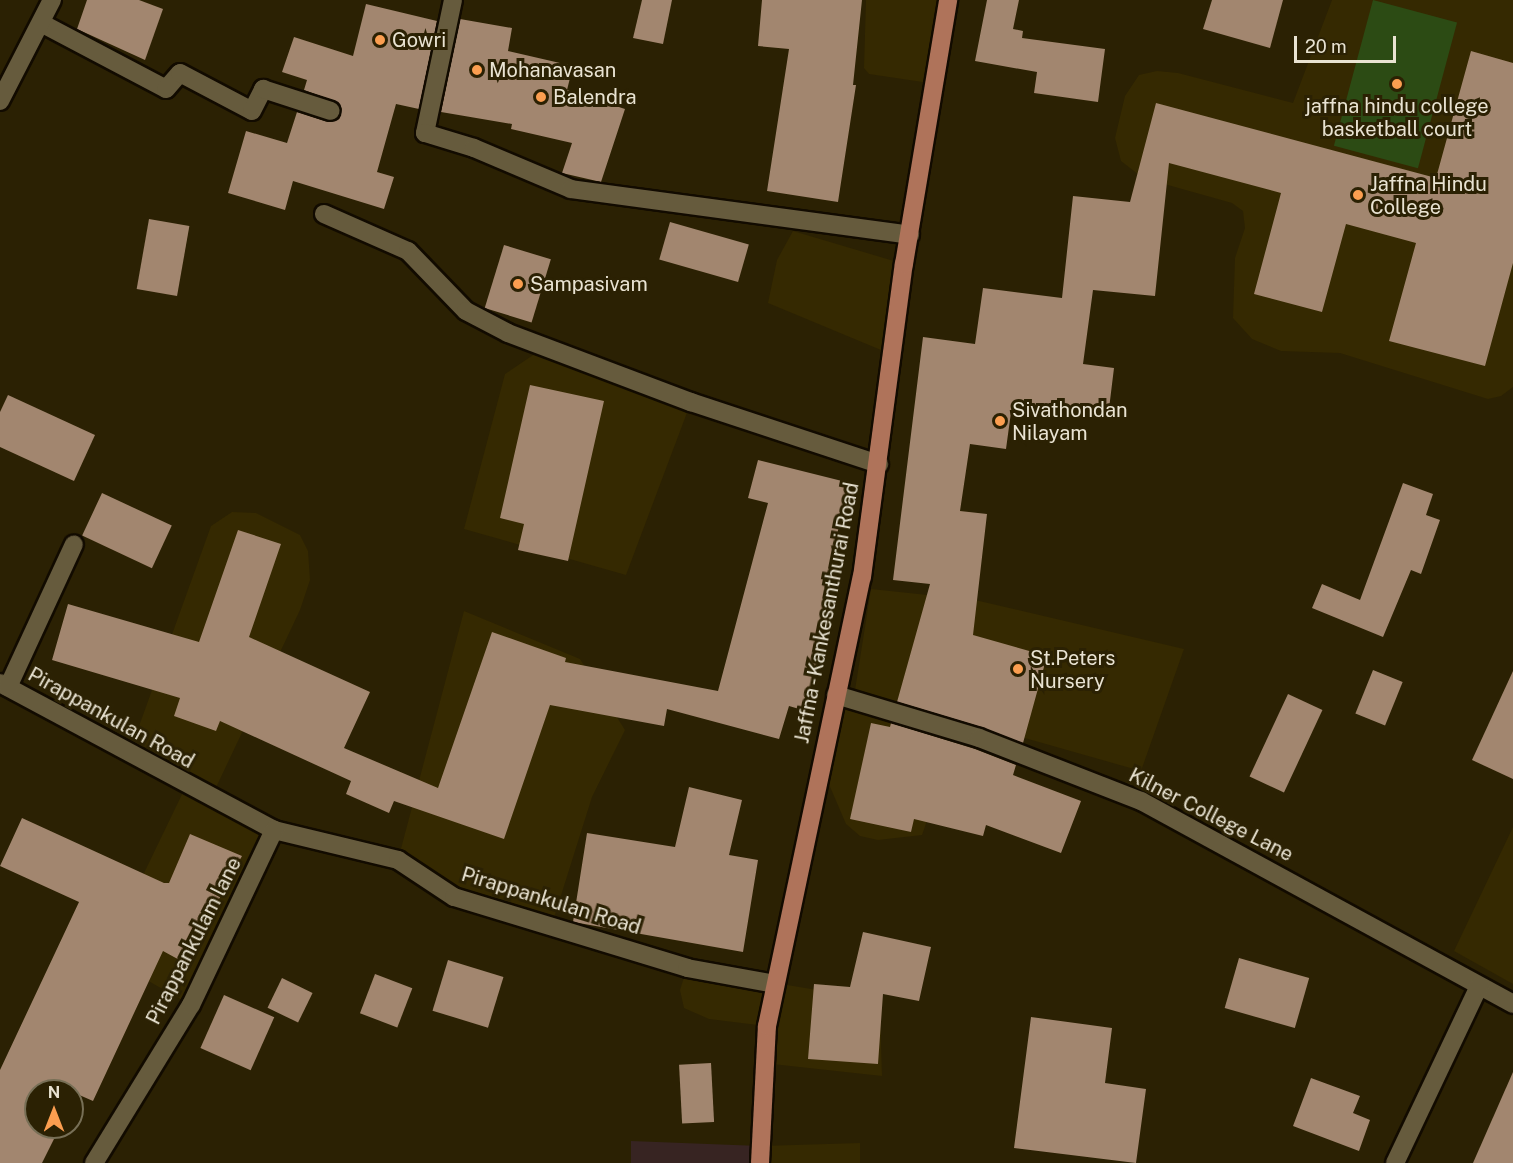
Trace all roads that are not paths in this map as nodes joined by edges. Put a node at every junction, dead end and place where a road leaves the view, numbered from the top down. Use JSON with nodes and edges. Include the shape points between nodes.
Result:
{"nodes":[{"id":1,"x":52,"y":0,"type":"edge"},
{"id":2,"x":453,"y":0,"type":"edge"},
{"id":3,"x":948,"y":0,"type":"edge"},
{"id":4,"x":41,"y":23,"type":"junction"},
{"id":5,"x":0,"y":101,"type":"edge"},
{"id":6,"x":331,"y":111,"type":"dead end"},
{"id":7,"x":324,"y":214,"type":"dead end"},
{"id":8,"x":910,"y":235,"type":"junction"},
{"id":9,"x":879,"y":464,"type":"junction"},
{"id":10,"x":74,"y":544,"type":"dead end"},
{"id":11,"x":4,"y":685,"type":"edge"},
{"id":12,"x":836,"y":695,"type":"junction"},
{"id":13,"x":274,"y":830,"type":"junction"},
{"id":14,"x":776,"y":984,"type":"junction"},
{"id":15,"x":1479,"y":986,"type":"junction"},
{"id":16,"x":1513,"y":1004,"type":"edge"},
{"id":17,"x":94,"y":1163,"type":"edge"},
{"id":18,"x":760,"y":1163,"type":"edge"},
{"id":19,"x":1395,"y":1163,"type":"edge"}],
"edges":[{"from":1,"to":4,"type":"street"},
{"from":2,"to":8,"type":"street","via":[[425,133],[474,148],[571,189]]},
{"from":3,"to":8,"type":"main road","name":"Jaffna - Kankesanthurai Road"},
{"from":4,"to":5,"type":"street"},
{"from":4,"to":6,"type":"street","via":[[166,89],[180,73],[252,111],[263,89]]},
{"from":7,"to":9,"type":"street","via":[[408,251],[466,311],[508,333],[691,402]]},
{"from":8,"to":9,"type":"main road","name":"Jaffna - Kankesanthurai Road"},
{"from":9,"to":12,"type":"main road","name":"Jaffna - Kankesanthurai Road","via":[[862,577]]},
{"from":10,"to":11,"type":"street"},
{"from":11,"to":13,"type":"street","name":"Pirappankulan Road"},
{"from":12,"to":14,"type":"main road","name":"Jaffna - Kankesanthurai Road"},
{"from":12,"to":15,"type":"street","name":"Kilner College Lane","via":[[979,738],[1141,801]]},
{"from":13,"to":14,"type":"street","name":"Pirappankulan Road","via":[[398,860],[454,897],[687,968]]},
{"from":13,"to":17,"type":"street","name":"Pirappankulam lane","via":[[191,1005]]},
{"from":14,"to":18,"type":"main road","name":"Jaffna - Kankesanthurai Road","via":[[763,1063]]},
{"from":15,"to":16,"type":"street","name":"Kilner College Lane"},
{"from":15,"to":19,"type":"street"}]}
